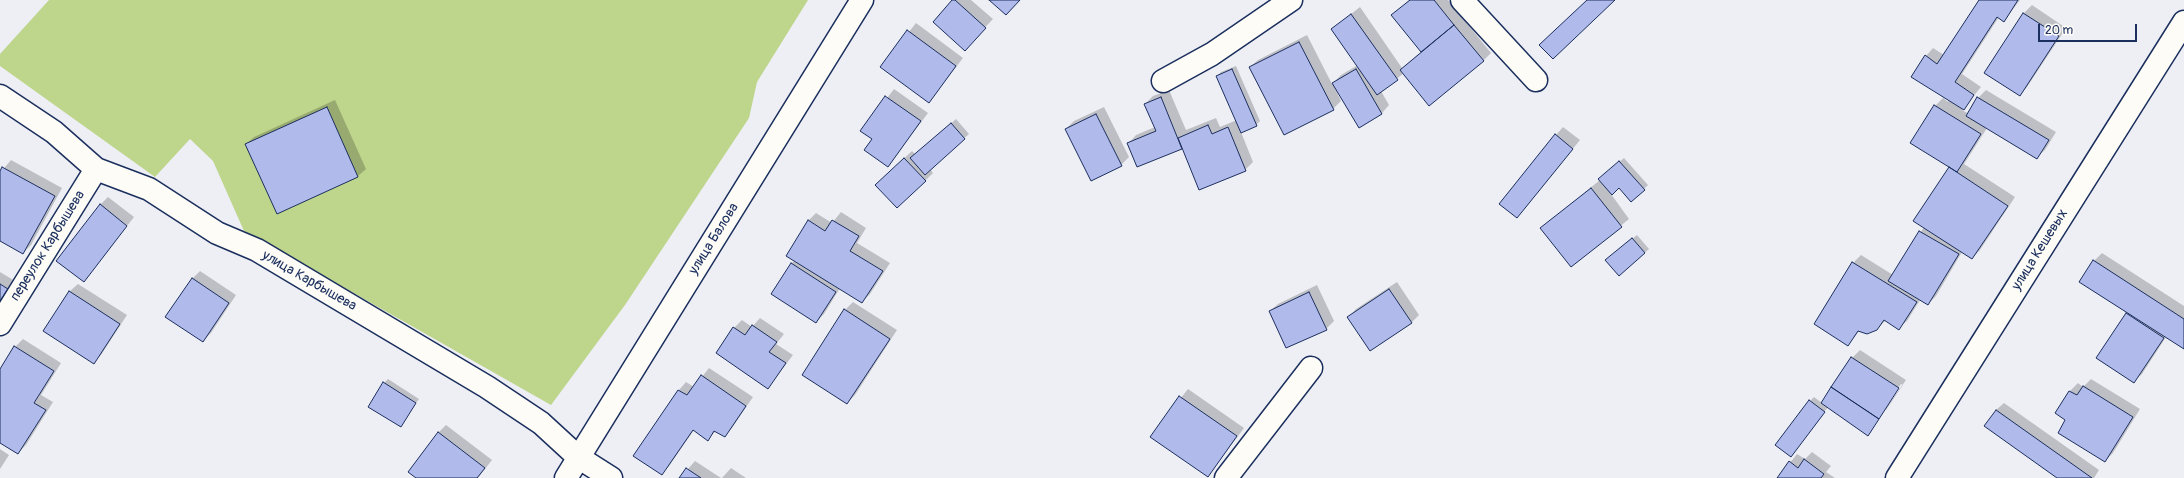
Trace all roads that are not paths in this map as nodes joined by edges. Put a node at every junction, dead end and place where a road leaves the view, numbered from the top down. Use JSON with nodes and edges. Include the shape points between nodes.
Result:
{"nodes":[{"id":1,"x":862,"y":0,"type":"edge"},
{"id":2,"x":1291,"y":0,"type":"edge"},
{"id":3,"x":1462,"y":0,"type":"edge"},
{"id":4,"x":2184,"y":22,"type":"edge"},
{"id":5,"x":1536,"y":80,"type":"dead end"},
{"id":6,"x":1163,"y":81,"type":"dead end"},
{"id":7,"x":0,"y":96,"type":"edge"},
{"id":8,"x":96,"y":169,"type":"junction"},
{"id":9,"x":0,"y":324,"type":"edge"},
{"id":10,"x":1311,"y":368,"type":"dead end"},
{"id":11,"x":578,"y":457,"type":"junction"},
{"id":12,"x":566,"y":478,"type":"edge"},
{"id":13,"x":611,"y":478,"type":"edge"},
{"id":14,"x":1226,"y":478,"type":"edge"},
{"id":15,"x":1897,"y":478,"type":"edge"}],
"edges":[{"from":1,"to":11,"type":"street","name":"улица Балова"},
{"from":2,"to":6,"type":"street","via":[[1212,54]]},
{"from":3,"to":5,"type":"street"},
{"from":4,"to":15,"type":"street","name":"улица Кешевых"},
{"from":7,"to":8,"type":"street","name":"улица Карбышева","via":[[54,132]]},
{"from":8,"to":9,"type":"street","name":"переулок Карбышева"},
{"from":8,"to":11,"type":"street","name":"улица Карбышева","via":[[149,189],[217,233],[257,250],[406,337],[542,424]]},
{"from":10,"to":14,"type":"street"},
{"from":11,"to":12,"type":"street","name":"улица Балова"},
{"from":11,"to":13,"type":"street","name":"улица Карбышева"}]}
